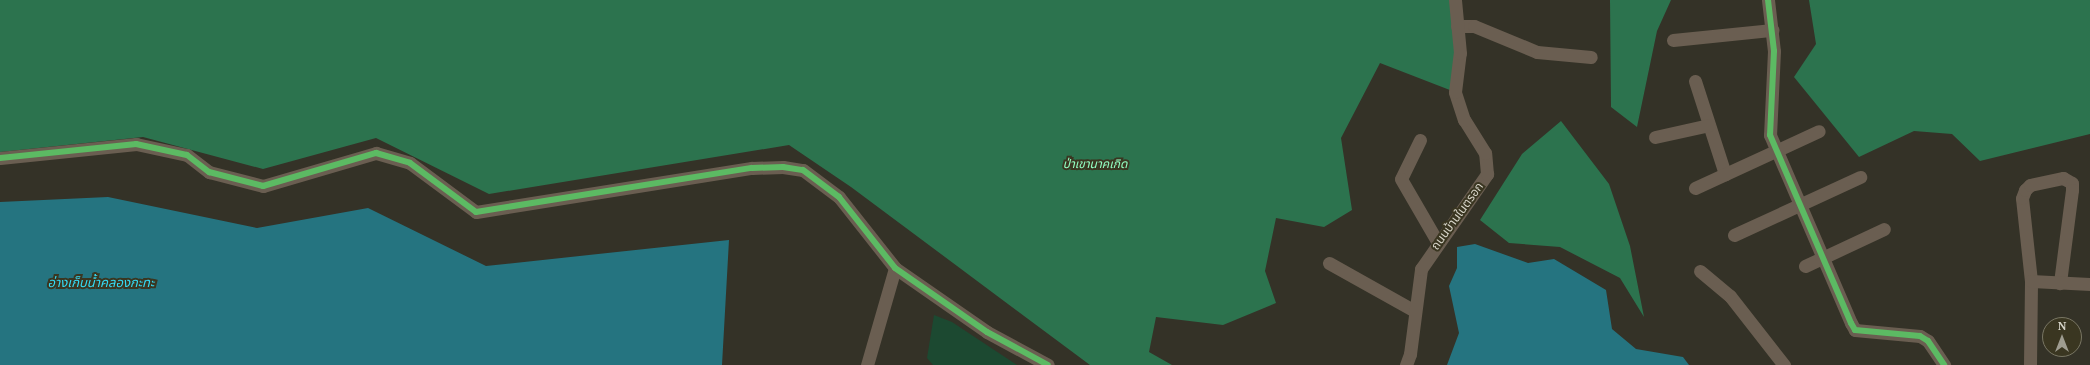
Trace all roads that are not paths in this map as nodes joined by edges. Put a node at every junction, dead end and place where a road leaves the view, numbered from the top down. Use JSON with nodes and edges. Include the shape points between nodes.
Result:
{"nodes":[{"id":1,"x":1455,"y":0,"type":"edge"},
{"id":2,"x":1768,"y":0,"type":"edge"},
{"id":3,"x":1458,"y":26,"type":"junction"},
{"id":4,"x":1772,"y":30,"type":"junction"},
{"id":5,"x":1673,"y":40,"type":"dead end"},
{"id":6,"x":1591,"y":57,"type":"dead end"},
{"id":7,"x":1695,"y":81,"type":"dead end"},
{"id":8,"x":1709,"y":125,"type":"junction"},
{"id":9,"x":1819,"y":131,"type":"dead end"},
{"id":10,"x":1655,"y":137,"type":"dead end"},
{"id":11,"x":1420,"y":140,"type":"dead end"},
{"id":12,"x":1774,"y":150,"type":"junction"},
{"id":13,"x":0,"y":158,"type":"edge"},
{"id":14,"x":1725,"y":174,"type":"junction"},
{"id":15,"x":1860,"y":177,"type":"dead end"},
{"id":16,"x":1695,"y":188,"type":"dead end"},
{"id":17,"x":1799,"y":205,"type":"junction"},
{"id":18,"x":1884,"y":229,"type":"dead end"},
{"id":19,"x":1734,"y":235,"type":"dead end"},
{"id":20,"x":1438,"y":241,"type":"junction"},
{"id":21,"x":1822,"y":257,"type":"junction"},
{"id":22,"x":1329,"y":263,"type":"dead end"},
{"id":23,"x":1805,"y":266,"type":"dead end"},
{"id":24,"x":895,"y":268,"type":"junction"},
{"id":25,"x":1700,"y":271,"type":"dead end"},
{"id":26,"x":2030,"y":281,"type":"junction"},
{"id":27,"x":2060,"y":283,"type":"junction"},
{"id":28,"x":2090,"y":284,"type":"edge"},
{"id":29,"x":1415,"y":312,"type":"junction"},
{"id":30,"x":867,"y":365,"type":"edge"},
{"id":31,"x":1048,"y":365,"type":"edge"},
{"id":32,"x":1406,"y":365,"type":"edge"},
{"id":33,"x":1784,"y":365,"type":"edge"},
{"id":34,"x":1944,"y":365,"type":"edge"},
{"id":35,"x":2030,"y":365,"type":"edge"}],
"edges":[{"from":1,"to":3,"type":"street","name":"ถนนบ้านในตรอก"},
{"from":2,"to":4,"type":"street"},
{"from":3,"to":6,"type":"street","via":[[1474,26],[1537,52]]},
{"from":3,"to":20,"type":"street","name":"ถนนบ้านในตรอก","via":[[1460,53],[1454,92],[1464,120],[1485,153],[1487,174]]},
{"from":4,"to":5,"type":"street"},
{"from":4,"to":12,"type":"street","via":[[1774,51],[1770,135]]},
{"from":7,"to":8,"type":"street"},
{"from":8,"to":10,"type":"street"},
{"from":8,"to":14,"type":"street"},
{"from":9,"to":12,"type":"street"},
{"from":11,"to":20,"type":"street","via":[[1401,179]]},
{"from":12,"to":14,"type":"street"},
{"from":12,"to":17,"type":"street"},
{"from":13,"to":24,"type":"street","via":[[136,144],[187,155],[209,172],[263,186],[376,153],[410,163],[476,212],[592,196],[679,179],[784,167],[803,170],[826,185]]},
{"from":14,"to":16,"type":"street"},
{"from":15,"to":17,"type":"street"},
{"from":17,"to":19,"type":"street"},
{"from":17,"to":21,"type":"street"},
{"from":18,"to":21,"type":"street"},
{"from":20,"to":29,"type":"street","name":"ถนนบ้านในตรอก","via":[[1421,269]]},
{"from":21,"to":23,"type":"street"},
{"from":21,"to":34,"type":"street","via":[[1855,330],[1920,336],[1928,341]]},
{"from":22,"to":29,"type":"street"},
{"from":24,"to":30,"type":"street"},
{"from":24,"to":31,"type":"street","via":[[987,332]]},
{"from":25,"to":33,"type":"street","via":[[1730,296]]},
{"from":26,"to":27,"type":"street"},
{"from":26,"to":27,"type":"street","via":[[2022,198],[2030,185],[2063,178],[2072,183],[2072,190]]},
{"from":26,"to":35,"type":"street"},
{"from":27,"to":28,"type":"street"},
{"from":29,"to":32,"type":"street","name":"ถนนบ้านในตรอก","via":[[1410,354]]}]}
